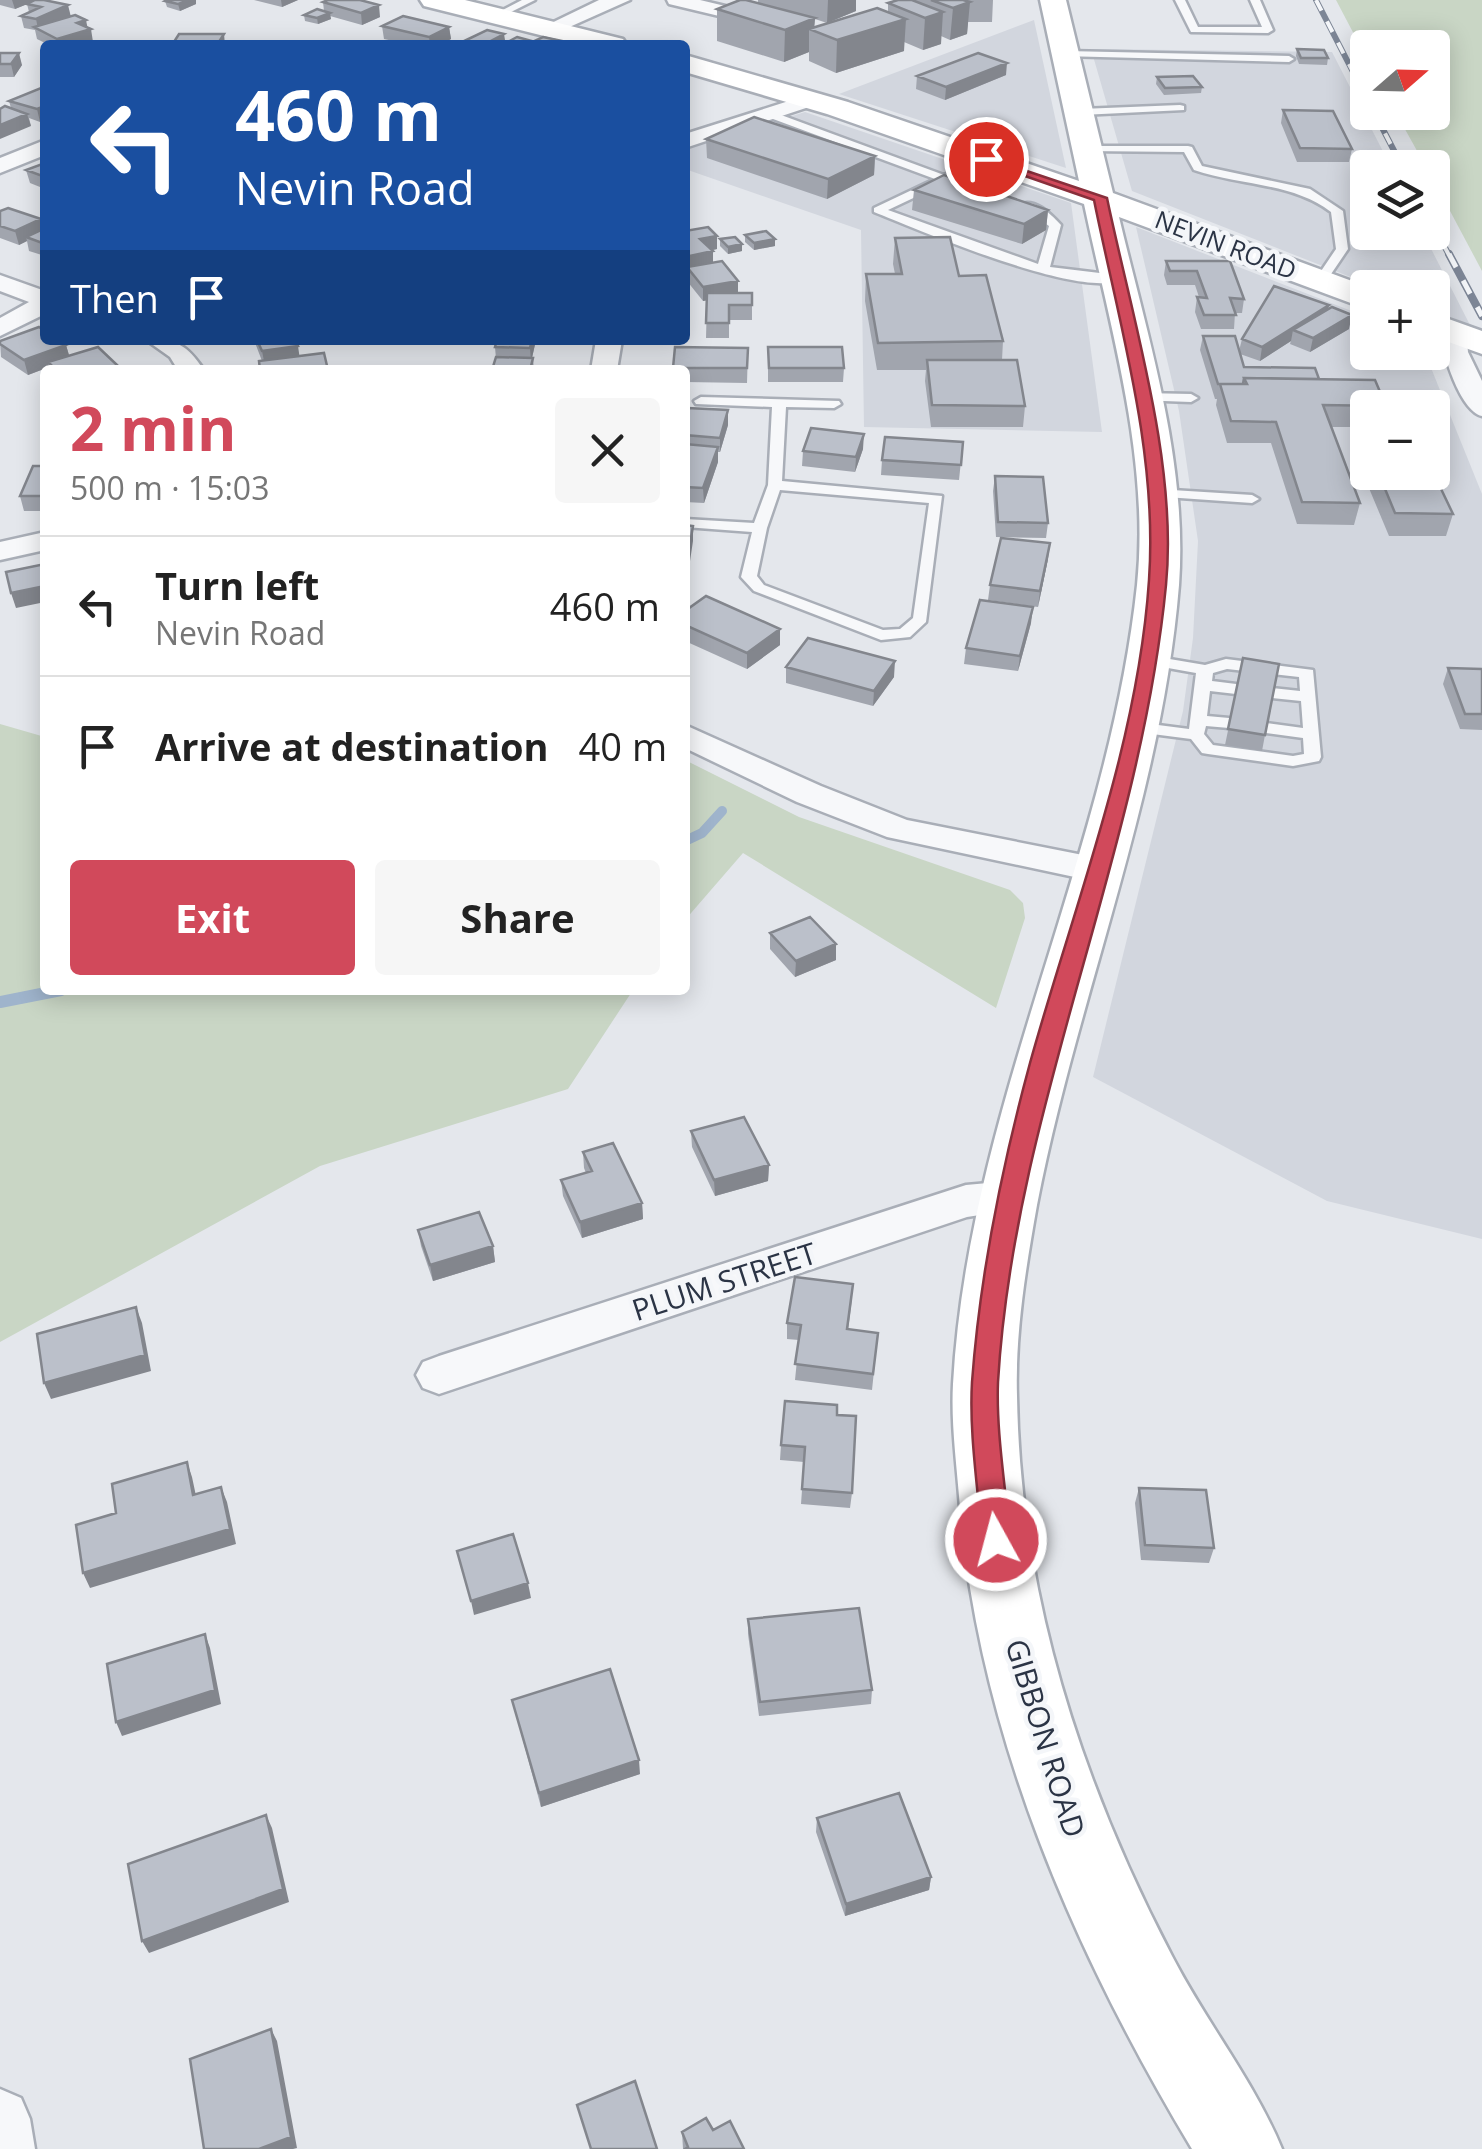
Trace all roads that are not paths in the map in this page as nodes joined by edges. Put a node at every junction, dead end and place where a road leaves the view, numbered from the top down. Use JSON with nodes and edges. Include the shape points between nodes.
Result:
{"nodes":[{"id":1,"x":433,"y":0,"type":"edge"},
{"id":2,"x":530,"y":0,"type":"edge"},
{"id":3,"x":621,"y":0,"type":"edge"},
{"id":4,"x":1053,"y":0,"type":"edge"},
{"id":5,"x":1180,"y":0,"type":"edge"},
{"id":6,"x":1255,"y":0,"type":"edge"},
{"id":7,"x":688,"y":1,"type":"edge"},
{"id":8,"x":496,"y":16,"type":"junction"},
{"id":9,"x":792,"y":28,"type":"edge"},
{"id":10,"x":550,"y":29,"type":"junction"},
{"id":11,"x":593,"y":40,"type":"edge"},
{"id":12,"x":1066,"y":54,"type":"junction"},
{"id":13,"x":1290,"y":59,"type":"dead end"},
{"id":14,"x":690,"y":64,"type":"edge"},
{"id":15,"x":814,"y":99,"type":"junction"},
{"id":16,"x":1180,"y":108,"type":"dead end"},
{"id":17,"x":769,"y":114,"type":"junction"},
{"id":18,"x":690,"y":139,"type":"edge"},
{"id":19,"x":40,"y":149,"type":"edge"},
{"id":20,"x":934,"y":151,"type":"junction"},
{"id":21,"x":1090,"y":153,"type":"junction"},
{"id":22,"x":986,"y":159,"type":"junction"},
{"id":23,"x":905,"y":164,"type":"junction"},
{"id":24,"x":0,"y":166,"type":"edge"},
{"id":25,"x":943,"y":178,"type":"junction"},
{"id":26,"x":958,"y":183,"type":"edge"},
{"id":27,"x":1011,"y":203,"type":"edge"},
{"id":28,"x":1042,"y":214,"type":"junction"},
{"id":29,"x":911,"y":222,"type":"junction"},
{"id":30,"x":1027,"y":223,"type":"edge"},
{"id":31,"x":973,"y":228,"type":"edge"},
{"id":32,"x":893,"y":236,"type":"edge"},
{"id":33,"x":955,"y":238,"type":"junction"},
{"id":34,"x":1002,"y":238,"type":"edge"},
{"id":35,"x":982,"y":248,"type":"junction"},
{"id":36,"x":1043,"y":269,"type":"junction"},
{"id":37,"x":1116,"y":279,"type":"junction"},
{"id":38,"x":1321,"y":280,"type":"junction"},
{"id":39,"x":0,"y":282,"type":"edge"},
{"id":40,"x":1350,"y":291,"type":"edge"},
{"id":41,"x":40,"y":300,"type":"edge"},
{"id":42,"x":40,"y":305,"type":"edge"},
{"id":43,"x":0,"y":328,"type":"edge"},
{"id":44,"x":1456,"y":332,"type":"edge"},
{"id":45,"x":167,"y":345,"type":"edge"},
{"id":46,"x":188,"y":365,"type":"edge"},
{"id":47,"x":701,"y":401,"type":"dead end"},
{"id":48,"x":779,"y":403,"type":"junction"},
{"id":49,"x":834,"y":404,"type":"dead end"},
{"id":50,"x":1482,"y":408,"type":"edge"},
{"id":51,"x":775,"y":485,"type":"junction"},
{"id":52,"x":1156,"y":494,"type":"junction"},
{"id":53,"x":1252,"y":499,"type":"dead end"},
{"id":54,"x":690,"y":522,"type":"edge"},
{"id":55,"x":760,"y":528,"type":"junction"},
{"id":56,"x":40,"y":542,"type":"edge"},
{"id":57,"x":0,"y":551,"type":"edge"},
{"id":58,"x":1146,"y":660,"type":"junction"},
{"id":59,"x":1204,"y":678,"type":"junction"},
{"id":60,"x":1236,"y":690,"type":"edge"},
{"id":61,"x":1272,"y":693,"type":"edge"},
{"id":62,"x":1309,"y":697,"type":"junction"},
{"id":63,"x":1229,"y":724,"type":"edge"},
{"id":64,"x":1134,"y":727,"type":"junction"},
{"id":65,"x":1196,"y":727,"type":"junction"},
{"id":66,"x":1266,"y":728,"type":"edge"},
{"id":67,"x":1312,"y":734,"type":"junction"},
{"id":68,"x":690,"y":738,"type":"edge"},
{"id":69,"x":1098,"y":870,"type":"junction"},
{"id":70,"x":1010,"y":1197,"type":"junction"},
{"id":71,"x":439,"y":1375,"type":"dead end"},
{"id":72,"x":0,"y":2120,"type":"edge"},
{"id":73,"x":4,"y":2149,"type":"edge"},
{"id":74,"x":1240,"y":2149,"type":"edge"}],
"edges":[{"from":1,"to":8,"type":"main road"},
{"from":2,"to":8,"type":"lane"},
{"from":3,"to":10,"type":"street"},
{"from":4,"to":12,"type":"main road","name":"GIBBON ROAD"},
{"from":5,"to":6,"type":"lane","via":[[1194,30],[1268,30]]},
{"from":7,"to":9,"type":"street"},
{"from":8,"to":10,"type":"main road"},
{"from":10,"to":11,"type":"main road"},
{"from":12,"to":13,"type":"lane"},
{"from":12,"to":21,"type":"main road","name":"GIBBON ROAD"},
{"from":14,"to":15,"type":"main road","name":"NEVIN ROAD"},
{"from":15,"to":17,"type":"street"},
{"from":15,"to":20,"type":"main road","name":"NEVIN ROAD"},
{"from":16,"to":21,"type":"lane"},
{"from":17,"to":18,"type":"street"},
{"from":17,"to":23,"type":"lane"},
{"from":19,"to":24,"type":"street"},
{"from":20,"to":22,"type":"main road","name":"NEVIN ROAD"},
{"from":20,"to":23,"type":"lane"},
{"from":21,"to":22,"type":"main road","name":"NEVIN ROAD"},
{"from":21,"to":37,"type":"main road","name":"GIBBON ROAD"},
{"from":21,"to":38,"type":"main road","name":"NEVIN ROAD"},
{"from":21,"to":38,"type":"lane","via":[[1188,149],[1198,168],[1220,178],[1314,193],[1337,211],[1342,249]]},
{"from":22,"to":25,"type":"lane"},
{"from":23,"to":25,"type":"lane"},
{"from":25,"to":26,"type":"lane"},
{"from":25,"to":29,"type":"lane","via":[[878,210]]},
{"from":27,"to":28,"type":"lane"},
{"from":28,"to":30,"type":"lane"},
{"from":28,"to":36,"type":"lane","via":[[1055,225]]},
{"from":29,"to":32,"type":"lane"},
{"from":29,"to":33,"type":"lane"},
{"from":31,"to":33,"type":"lane"},
{"from":33,"to":35,"type":"lane"},
{"from":34,"to":35,"type":"lane"},
{"from":35,"to":36,"type":"lane"},
{"from":36,"to":37,"type":"lane"},
{"from":37,"to":52,"type":"main road","name":"GIBBON ROAD","via":[[1166,397],[1153,452]]},
{"from":38,"to":40,"type":"main road","name":"NEVIN ROAD"},
{"from":39,"to":41,"type":"street"},
{"from":42,"to":43,"type":"street"},
{"from":44,"to":50,"type":"street","via":[[1455,352]]},
{"from":45,"to":46,"type":"street"},
{"from":47,"to":48,"type":"lane"},
{"from":48,"to":49,"type":"lane"},
{"from":48,"to":51,"type":"lane"},
{"from":51,"to":55,"type":"lane"},
{"from":51,"to":55,"type":"lane","via":[[937,499],[921,619],[904,634],[882,635],[759,588],[749,577]]},
{"from":52,"to":53,"type":"lane"},
{"from":52,"to":58,"type":"main road","name":"GIBBON ROAD","via":[[1158,583]]},
{"from":54,"to":55,"type":"lane"},
{"from":56,"to":57,"type":"street"},
{"from":58,"to":59,"type":"lane"},
{"from":58,"to":64,"type":"main road","name":"GIBBON ROAD"},
{"from":59,"to":60,"type":"lane"},
{"from":59,"to":62,"type":"lane","via":[[1226,664],[1307,672]]},
{"from":59,"to":65,"type":"lane"},
{"from":61,"to":62,"type":"lane"},
{"from":62,"to":67,"type":"lane"},
{"from":63,"to":65,"type":"lane"},
{"from":64,"to":65,"type":"lane"},
{"from":64,"to":69,"type":"main road","name":"GIBBON ROAD"},
{"from":65,"to":67,"type":"lane","via":[[1208,749],[1292,760],[1313,757]]},
{"from":66,"to":67,"type":"lane"},
{"from":68,"to":69,"type":"street","via":[[885,825]]},
{"from":69,"to":70,"type":"main road","name":"GIBBON ROAD"},
{"from":70,"to":71,"type":"street","name":"PLUM STREET","via":[[966,1201]]},
{"from":70,"to":74,"type":"main road","name":"GIBBON ROAD","via":[[985,1385],[991,1506],[1024,1683],[1072,1830],[1119,1934]]},
{"from":72,"to":73,"type":"street"}]}
